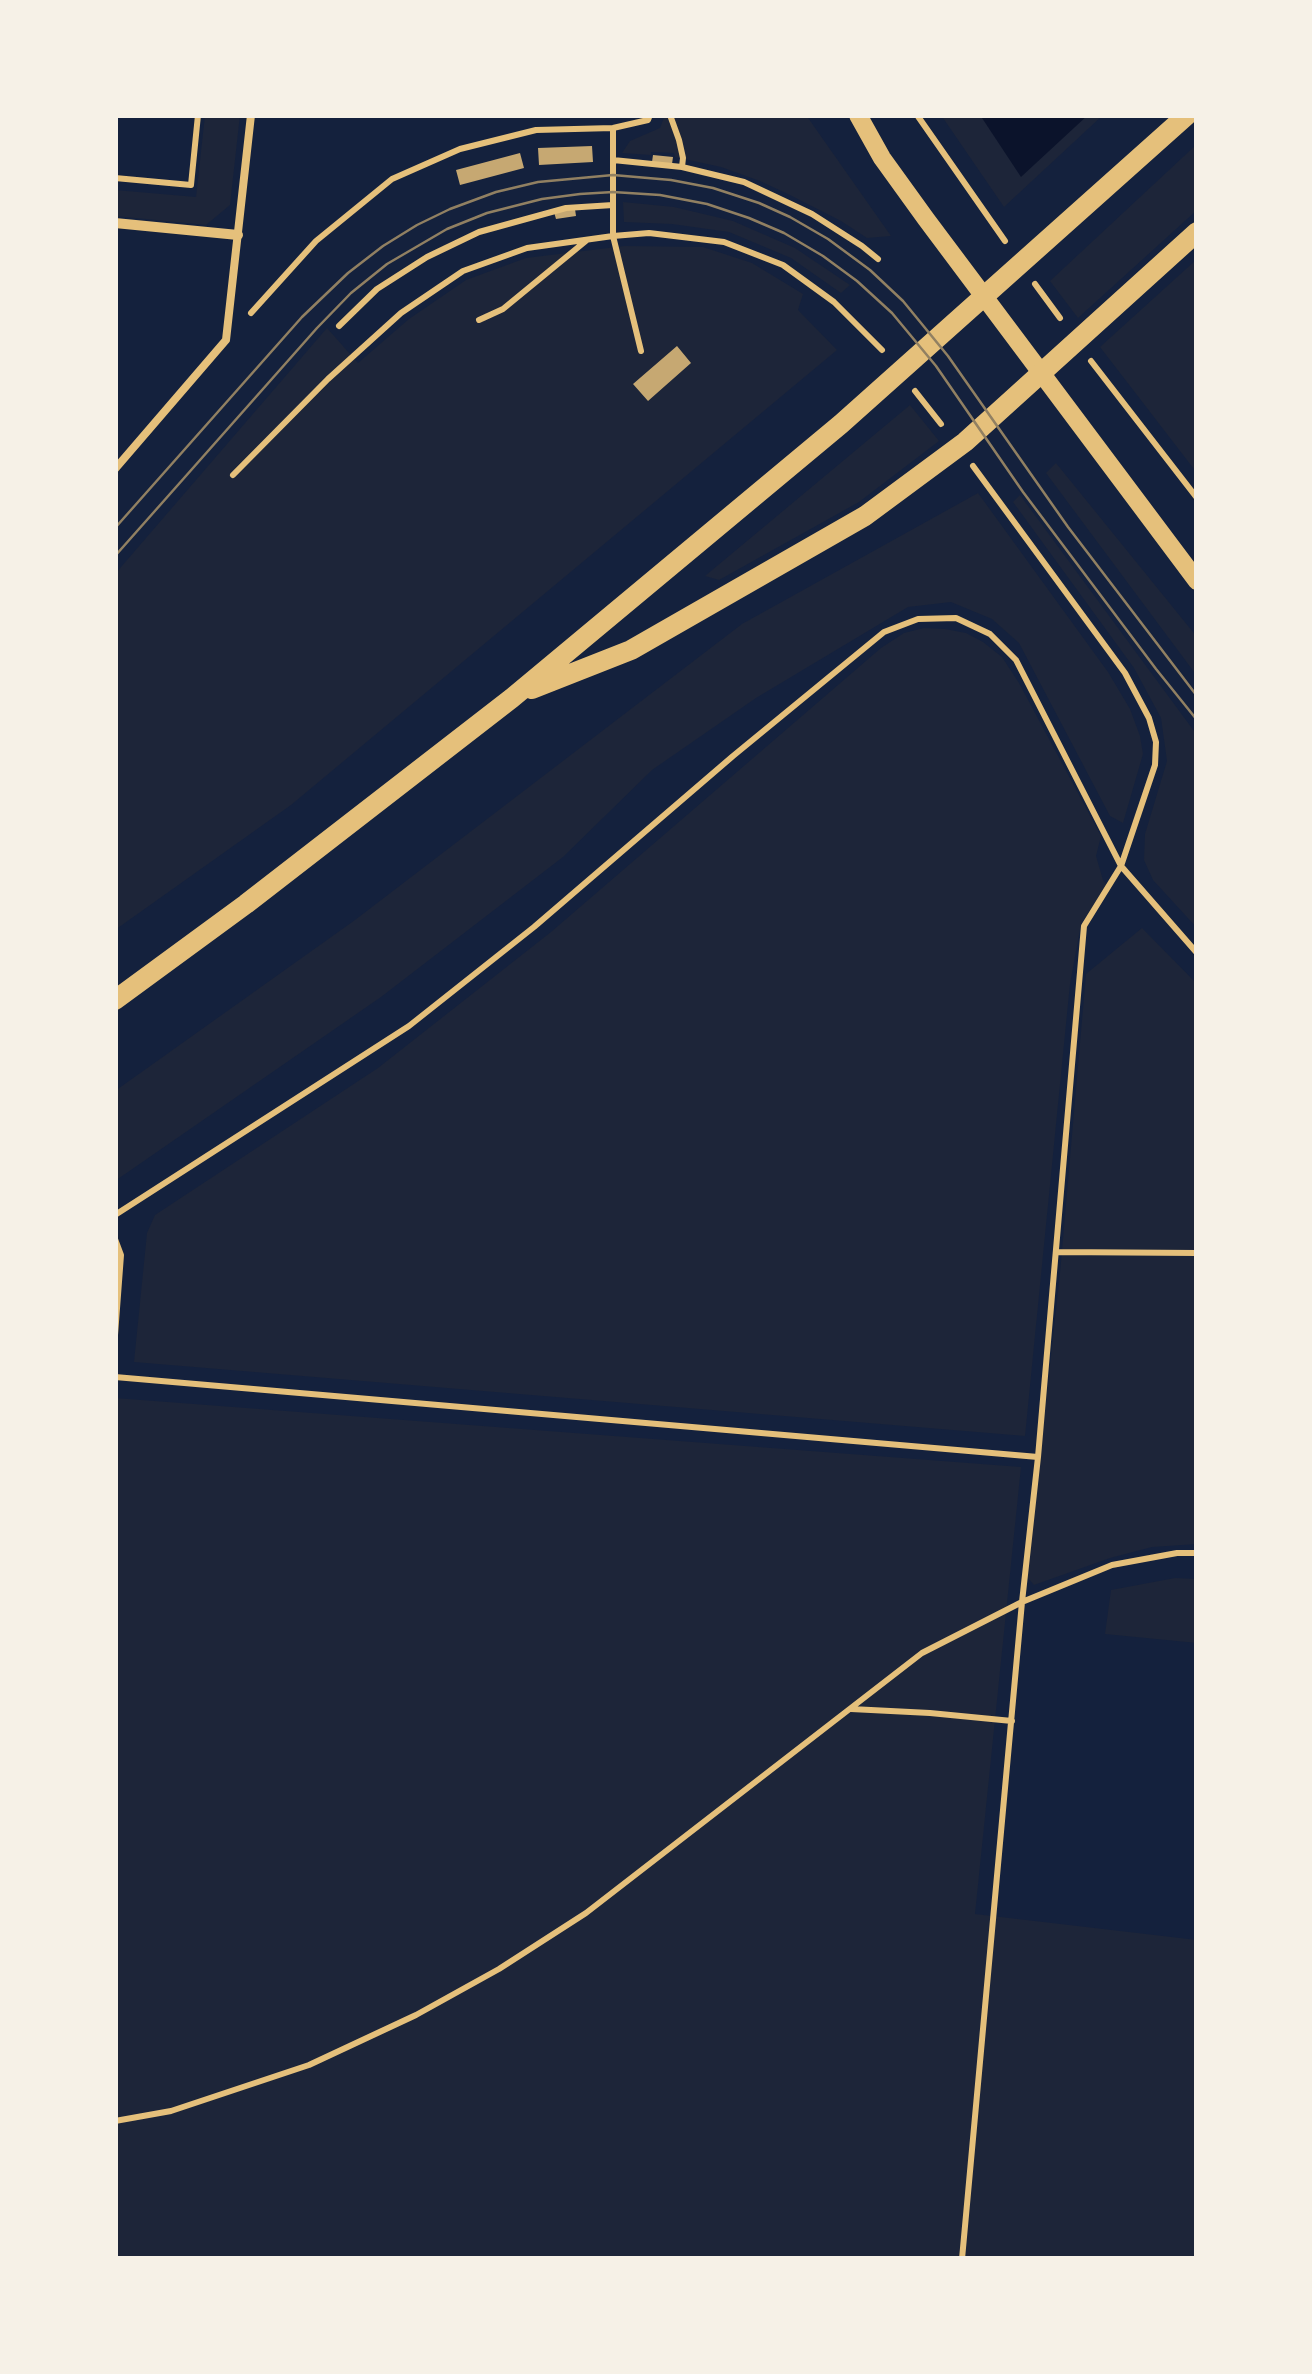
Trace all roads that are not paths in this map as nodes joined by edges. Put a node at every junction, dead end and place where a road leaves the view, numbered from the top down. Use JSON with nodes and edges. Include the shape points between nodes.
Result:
{"nodes":[{"id":1,"x":251,"y":115,"type":"edge"},
{"id":2,"x":842,"y":115,"type":"edge"},
{"id":3,"x":858,"y":115,"type":"edge"},
{"id":4,"x":1188,"y":115,"type":"edge"},
{"id":5,"x":882,"y":158,"type":"junction"},
{"id":6,"x":115,"y":223,"type":"edge"},
{"id":7,"x":1197,"y":232,"type":"edge"},
{"id":8,"x":238,"y":234,"type":"junction"},
{"id":9,"x":115,"y":469,"type":"edge"},
{"id":10,"x":1197,"y":581,"type":"edge"},
{"id":11,"x":512,"y":698,"type":"junction"},
{"id":12,"x":115,"y":1000,"type":"edge"}],
"edges":[{"from":1,"to":8,"type":"lane"},
{"from":2,"to":5,"type":"street"},
{"from":3,"to":5,"type":"street"},
{"from":4,"to":11,"type":"main road","via":[[840,424]]},
{"from":5,"to":10,"type":"street"},
{"from":6,"to":8,"type":"street"},
{"from":7,"to":11,"type":"main road","via":[[964,442],[865,516],[631,650]]},
{"from":8,"to":9,"type":"lane","via":[[226,340]]},
{"from":11,"to":12,"type":"main road"}]}
